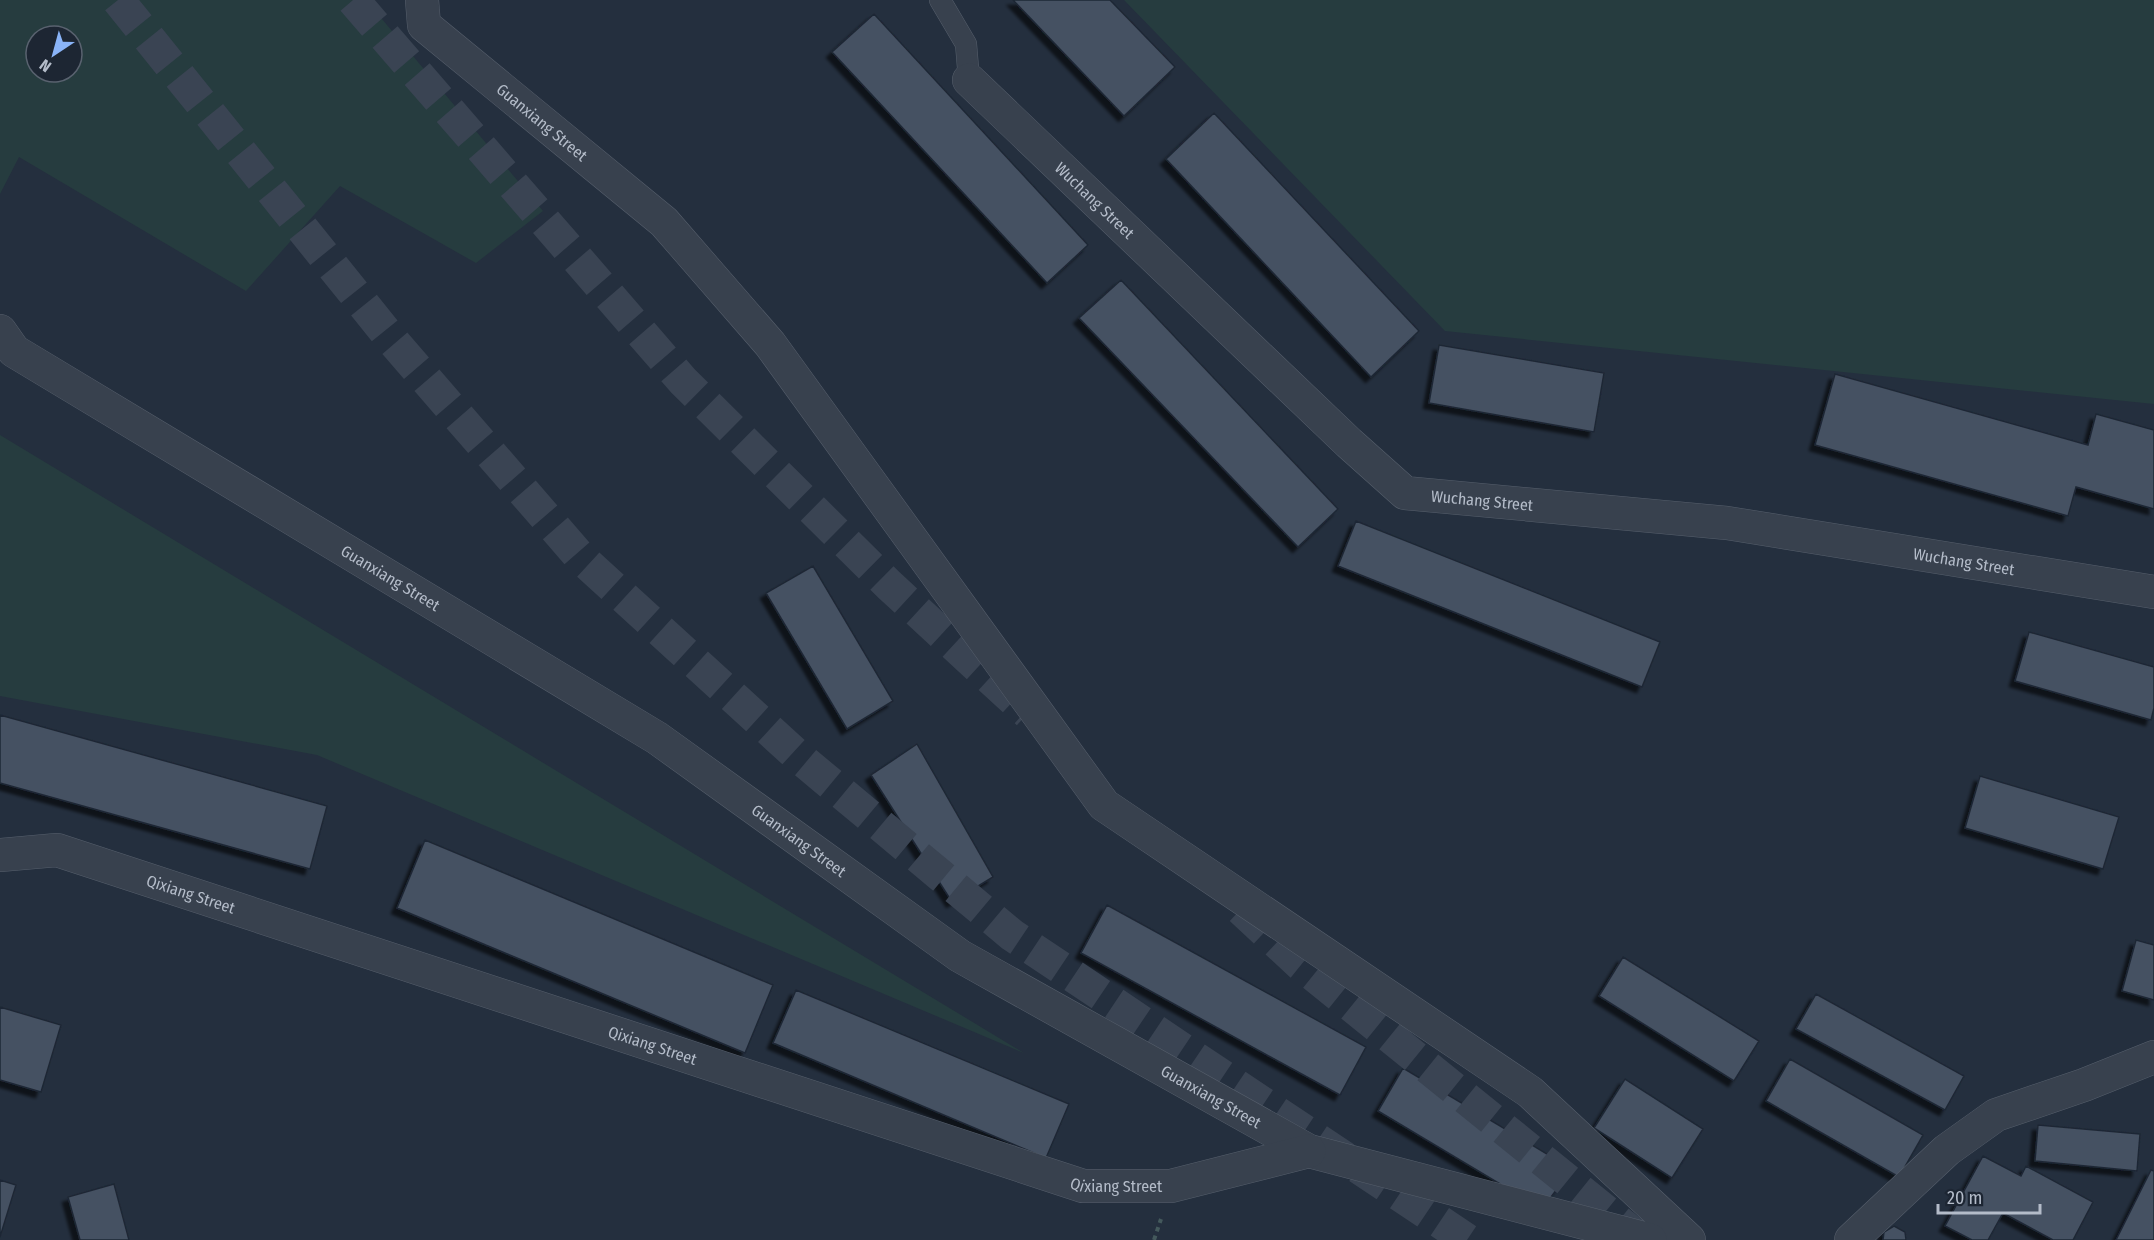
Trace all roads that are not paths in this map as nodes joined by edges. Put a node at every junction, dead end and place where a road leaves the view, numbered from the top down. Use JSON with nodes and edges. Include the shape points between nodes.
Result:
{"nodes":[{"id":1,"x":422,"y":0,"type":"edge"},
{"id":2,"x":940,"y":0,"type":"edge"},
{"id":3,"x":969,"y":80,"type":"joint"},
{"id":4,"x":0,"y":331,"type":"edge"},
{"id":5,"x":2154,"y":592,"type":"edge"},
{"id":6,"x":0,"y":855,"type":"edge"},
{"id":7,"x":2154,"y":1057,"type":"edge"},
{"id":8,"x":1309,"y":1151,"type":"junction"},
{"id":9,"x":1650,"y":1240,"type":"edge"},
{"id":10,"x":1689,"y":1240,"type":"edge"},
{"id":11,"x":1851,"y":1240,"type":"edge"}],
"edges":[{"from":1,"to":10,"type":"street","name":"Guanxiang Street","via":[[424,25],[664,222],[770,344],[1104,805],[1530,1092]]},
{"from":2,"to":3,"type":"lane","via":[[966,44]]},
{"from":3,"to":5,"type":"street","name":"Wuchang Street","via":[[1405,493],[1727,523]]},
{"from":4,"to":8,"type":"street","name":"Guanxiang Street","via":[[14,351],[657,738],[960,956]]},
{"from":6,"to":8,"type":"street","name":"Qixiang Street","via":[[57,850],[1083,1186],[1171,1186]]},
{"from":7,"to":11,"type":"street","via":[[1996,1116],[1947,1150]]},
{"from":8,"to":9,"type":"street","name":"Guanxiang Street"}]}
